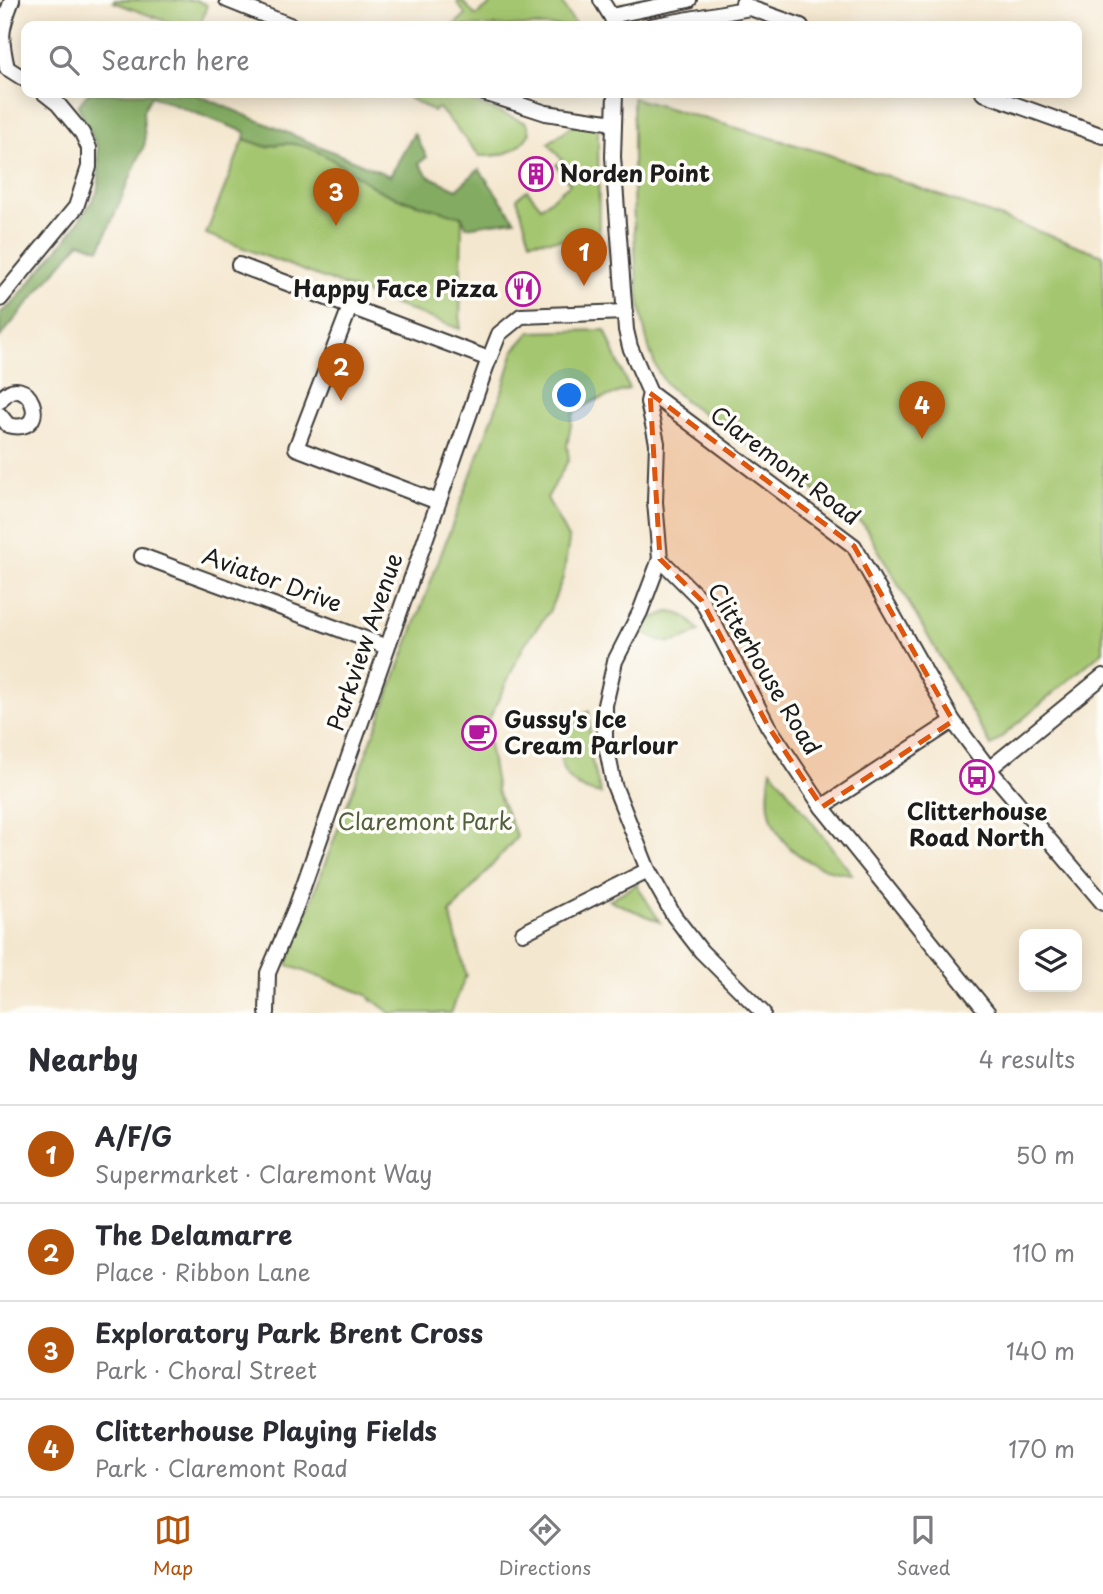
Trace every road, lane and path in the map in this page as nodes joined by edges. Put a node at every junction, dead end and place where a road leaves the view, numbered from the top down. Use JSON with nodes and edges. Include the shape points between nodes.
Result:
{"nodes":[{"id":1,"x":12,"y":0,"type":"edge"},
{"id":2,"x":227,"y":0,"type":"edge"},
{"id":3,"x":601,"y":0,"type":"edge"},
{"id":4,"x":689,"y":0,"type":"edge"},
{"id":5,"x":745,"y":4,"type":"edge"},
{"id":6,"x":280,"y":21,"type":"edge"},
{"id":7,"x":613,"y":21,"type":"edge"},
{"id":8,"x":672,"y":21,"type":"edge"},
{"id":9,"x":788,"y":21,"type":"edge"},
{"id":10,"x":3,"y":71,"type":"edge"},
{"id":11,"x":21,"y":78,"type":"edge"},
{"id":12,"x":50,"y":98,"type":"edge"},
{"id":13,"x":500,"y":98,"type":"edge"},
{"id":14,"x":615,"y":98,"type":"edge"},
{"id":15,"x":997,"y":98,"type":"edge"},
{"id":16,"x":614,"y":123,"type":"junction"},
{"id":17,"x":1103,"y":136,"type":"edge"},
{"id":18,"x":239,"y":265,"type":"dead end"},
{"id":19,"x":0,"y":299,"type":"edge"},
{"id":20,"x":350,"y":307,"type":"junction"},
{"id":21,"x":625,"y":312,"type":"junction"},
{"id":22,"x":487,"y":363,"type":"junction"},
{"id":23,"x":7,"y":389,"type":"edge"},
{"id":24,"x":650,"y":393,"type":"junction"},
{"id":25,"x":0,"y":401,"type":"edge"},
{"id":26,"x":0,"y":415,"type":"edge"},
{"id":27,"x":438,"y":502,"type":"junction"},
{"id":28,"x":142,"y":555,"type":"dead end"},
{"id":29,"x":660,"y":559,"type":"junction"},
{"id":30,"x":387,"y":647,"type":"junction"},
{"id":31,"x":1103,"y":676,"type":"edge"},
{"id":32,"x":953,"y":720,"type":"junction"},
{"id":33,"x":989,"y":769,"type":"junction"},
{"id":34,"x":822,"y":807,"type":"junction"},
{"id":35,"x":648,"y":870,"type":"junction"},
{"id":36,"x":1102,"y":900,"type":"edge"},
{"id":37,"x":523,"y":933,"type":"dead end"},
{"id":38,"x":267,"y":1013,"type":"edge"},
{"id":39,"x":763,"y":1013,"type":"edge"},
{"id":40,"x":988,"y":1013,"type":"edge"}],
"edges":[{"from":1,"to":10,"type":"street","via":[[0,38]]},
{"from":2,"to":6,"type":"street"},
{"from":3,"to":7,"type":"street"},
{"from":4,"to":7,"type":"street"},
{"from":5,"to":8,"type":"street"},
{"from":5,"to":9,"type":"street"},
{"from":10,"to":11,"type":"street"},
{"from":12,"to":19,"type":"street","via":[[82,133],[89,148],[89,167],[76,207]]},
{"from":13,"to":16,"type":"street","via":[[546,113]]},
{"from":14,"to":16,"type":"street","name":"Claremont Road"},
{"from":15,"to":17,"type":"street"},
{"from":16,"to":21,"type":"street","name":"Claremont Road"},
{"from":18,"to":20,"type":"street"},
{"from":20,"to":22,"type":"street"},
{"from":20,"to":27,"type":"street","via":[[296,448]]},
{"from":21,"to":22,"type":"street","name":"Parkview Avenue","via":[[521,316],[499,334]]},
{"from":21,"to":24,"type":"street","name":"Claremont Road","via":[[630,347]]},
{"from":22,"to":27,"type":"street","name":"Parkview Avenue"},
{"from":23,"to":25,"type":"street"},
{"from":23,"to":26,"type":"street","via":[[29,396],[33,418],[14,426]]},
{"from":24,"to":29,"type":"street","via":[[657,443],[655,502]]},
{"from":24,"to":32,"type":"street","name":"Claremont Road","via":[[854,545]]},
{"from":27,"to":30,"type":"street","name":"Parkview Avenue"},
{"from":28,"to":30,"type":"street","name":"Aviator Drive"},
{"from":29,"to":34,"type":"street","name":"Clitterhouse Road","via":[[702,601],[768,726]]},
{"from":29,"to":35,"type":"street","via":[[615,661],[605,705],[604,740],[614,785]]},
{"from":30,"to":38,"type":"street","name":"Parkview Avenue","via":[[268,973]]},
{"from":31,"to":33,"type":"street"},
{"from":32,"to":33,"type":"street","name":"Claremont Road"},
{"from":32,"to":34,"type":"street"},
{"from":33,"to":36,"type":"street","name":"Claremont Road"},
{"from":34,"to":40,"type":"street","name":"Clitterhouse Road"},
{"from":35,"to":37,"type":"street"},
{"from":35,"to":39,"type":"street","via":[[701,951]]}]}
